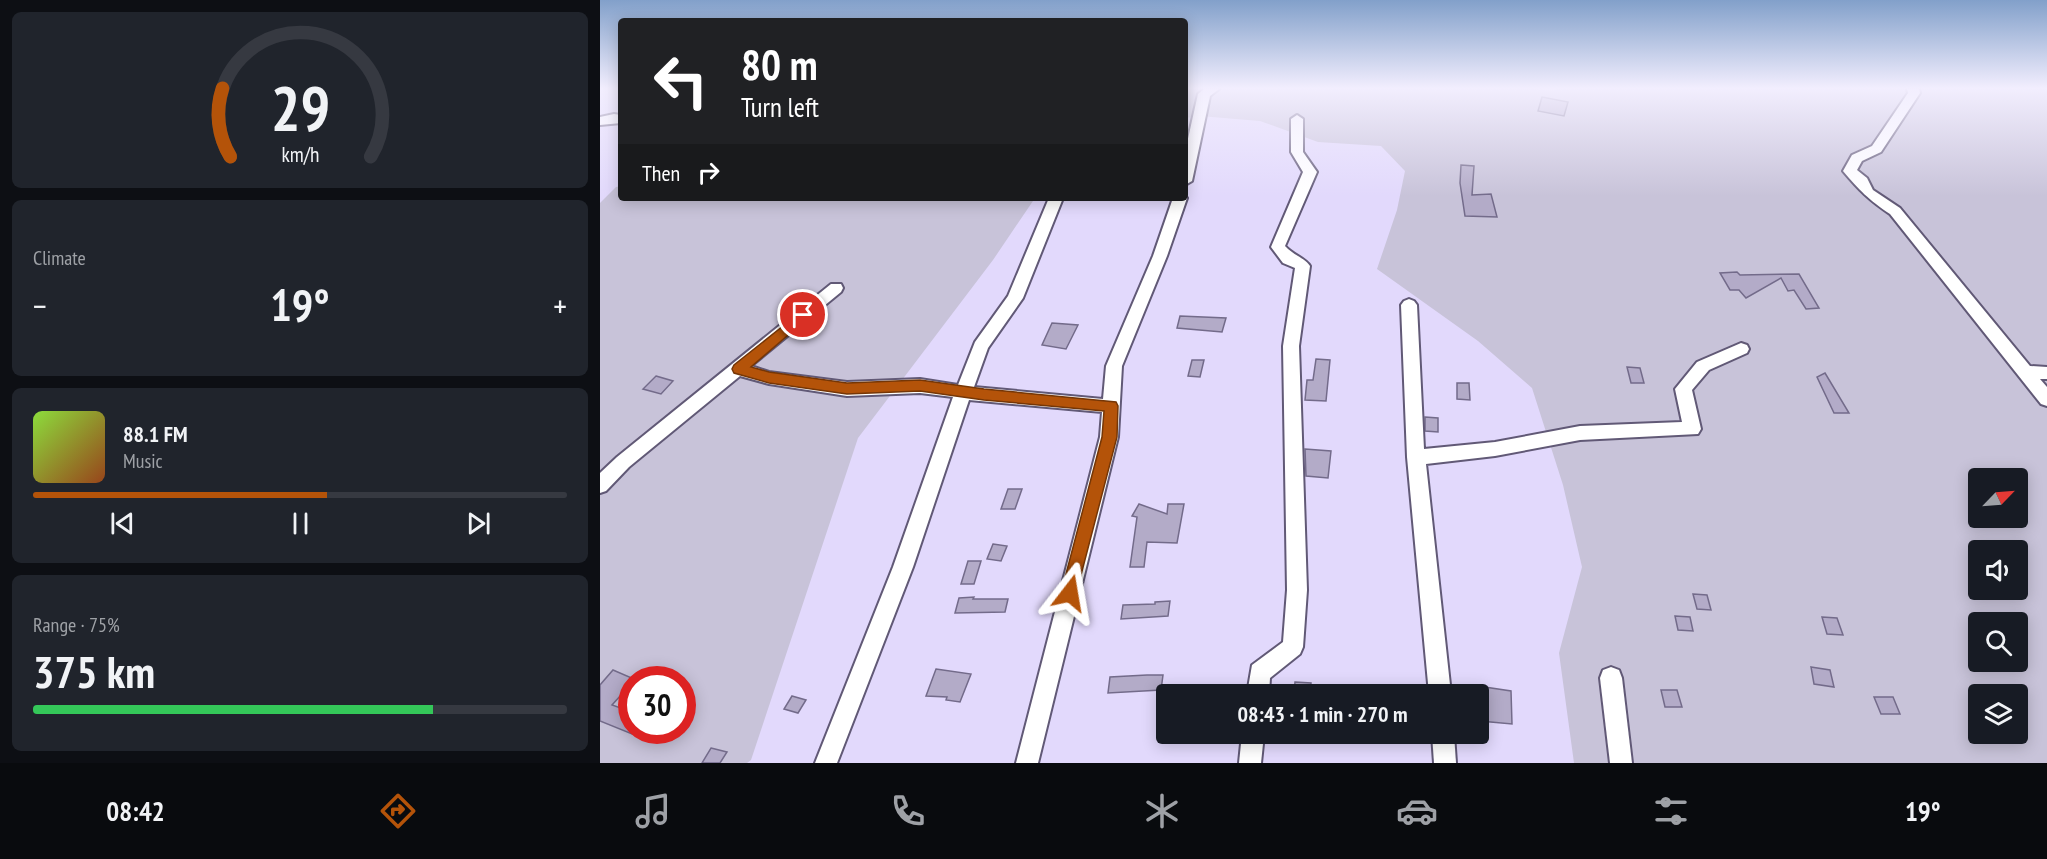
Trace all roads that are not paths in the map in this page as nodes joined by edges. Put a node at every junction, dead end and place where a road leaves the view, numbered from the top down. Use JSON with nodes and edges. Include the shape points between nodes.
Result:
{"nodes":[{"id":1,"x":1197,"y":125,"type":"edge"},
{"id":2,"x":1297,"y":125,"type":"edge"},
{"id":3,"x":1893,"y":125,"type":"edge"},
{"id":4,"x":1188,"y":167,"type":"edge"},
{"id":5,"x":1055,"y":201,"type":"edge"},
{"id":6,"x":1179,"y":201,"type":"edge"},
{"id":7,"x":836,"y":288,"type":"dead end"},
{"id":8,"x":1409,"y":305,"type":"dead end"},
{"id":9,"x":1741,"y":350,"type":"dead end"},
{"id":10,"x":739,"y":369,"type":"junction"},
{"id":11,"x":2026,"y":372,"type":"junction"},
{"id":12,"x":2047,"y":373,"type":"edge"},
{"id":13,"x":964,"y":390,"type":"junction"},
{"id":14,"x":2047,"y":399,"type":"edge"},
{"id":15,"x":1111,"y":406,"type":"junction"},
{"id":16,"x":1416,"y":457,"type":"junction"},
{"id":17,"x":600,"y":485,"type":"edge"},
{"id":18,"x":1611,"y":678,"type":"dead end"},
{"id":19,"x":1259,"y":684,"type":"edge"},
{"id":20,"x":1439,"y":684,"type":"edge"},
{"id":21,"x":1252,"y":744,"type":"edge"},
{"id":22,"x":1444,"y":744,"type":"edge"},
{"id":23,"x":826,"y":763,"type":"edge"},
{"id":24,"x":1027,"y":763,"type":"edge"},
{"id":25,"x":1250,"y":763,"type":"edge"},
{"id":26,"x":1445,"y":763,"type":"edge"},
{"id":27,"x":1621,"y":763,"type":"edge"}],
"edges":[{"from":1,"to":4,"type":"street"},
{"from":2,"to":19,"type":"street","via":[[1297,152],[1310,172],[1278,247],[1288,259],[1303,266],[1291,346],[1297,590],[1294,636],[1293,647],[1260,673]]},
{"from":3,"to":11,"type":"street","via":[[1877,149],[1857,158],[1850,171],[1868,193],[1895,211]]},
{"from":5,"to":13,"type":"street","via":[[1015,298],[981,346]]},
{"from":6,"to":15,"type":"street","via":[[1114,366]]},
{"from":7,"to":10,"type":"street"},
{"from":8,"to":16,"type":"street"},
{"from":9,"to":16,"type":"street","via":[[1703,366],[1683,389],[1692,429],[1580,433],[1495,449]]},
{"from":10,"to":13,"type":"street","via":[[769,378],[847,389],[920,386]]},
{"from":10,"to":17,"type":"street"},
{"from":11,"to":12,"type":"street"},
{"from":11,"to":14,"type":"street"},
{"from":13,"to":15,"type":"street"},
{"from":13,"to":23,"type":"street","via":[[903,567]]},
{"from":15,"to":24,"type":"street","via":[[1109,437]]},
{"from":16,"to":20,"type":"street"},
{"from":18,"to":27,"type":"street"},
{"from":21,"to":25,"type":"street"},
{"from":22,"to":26,"type":"street"}]}
